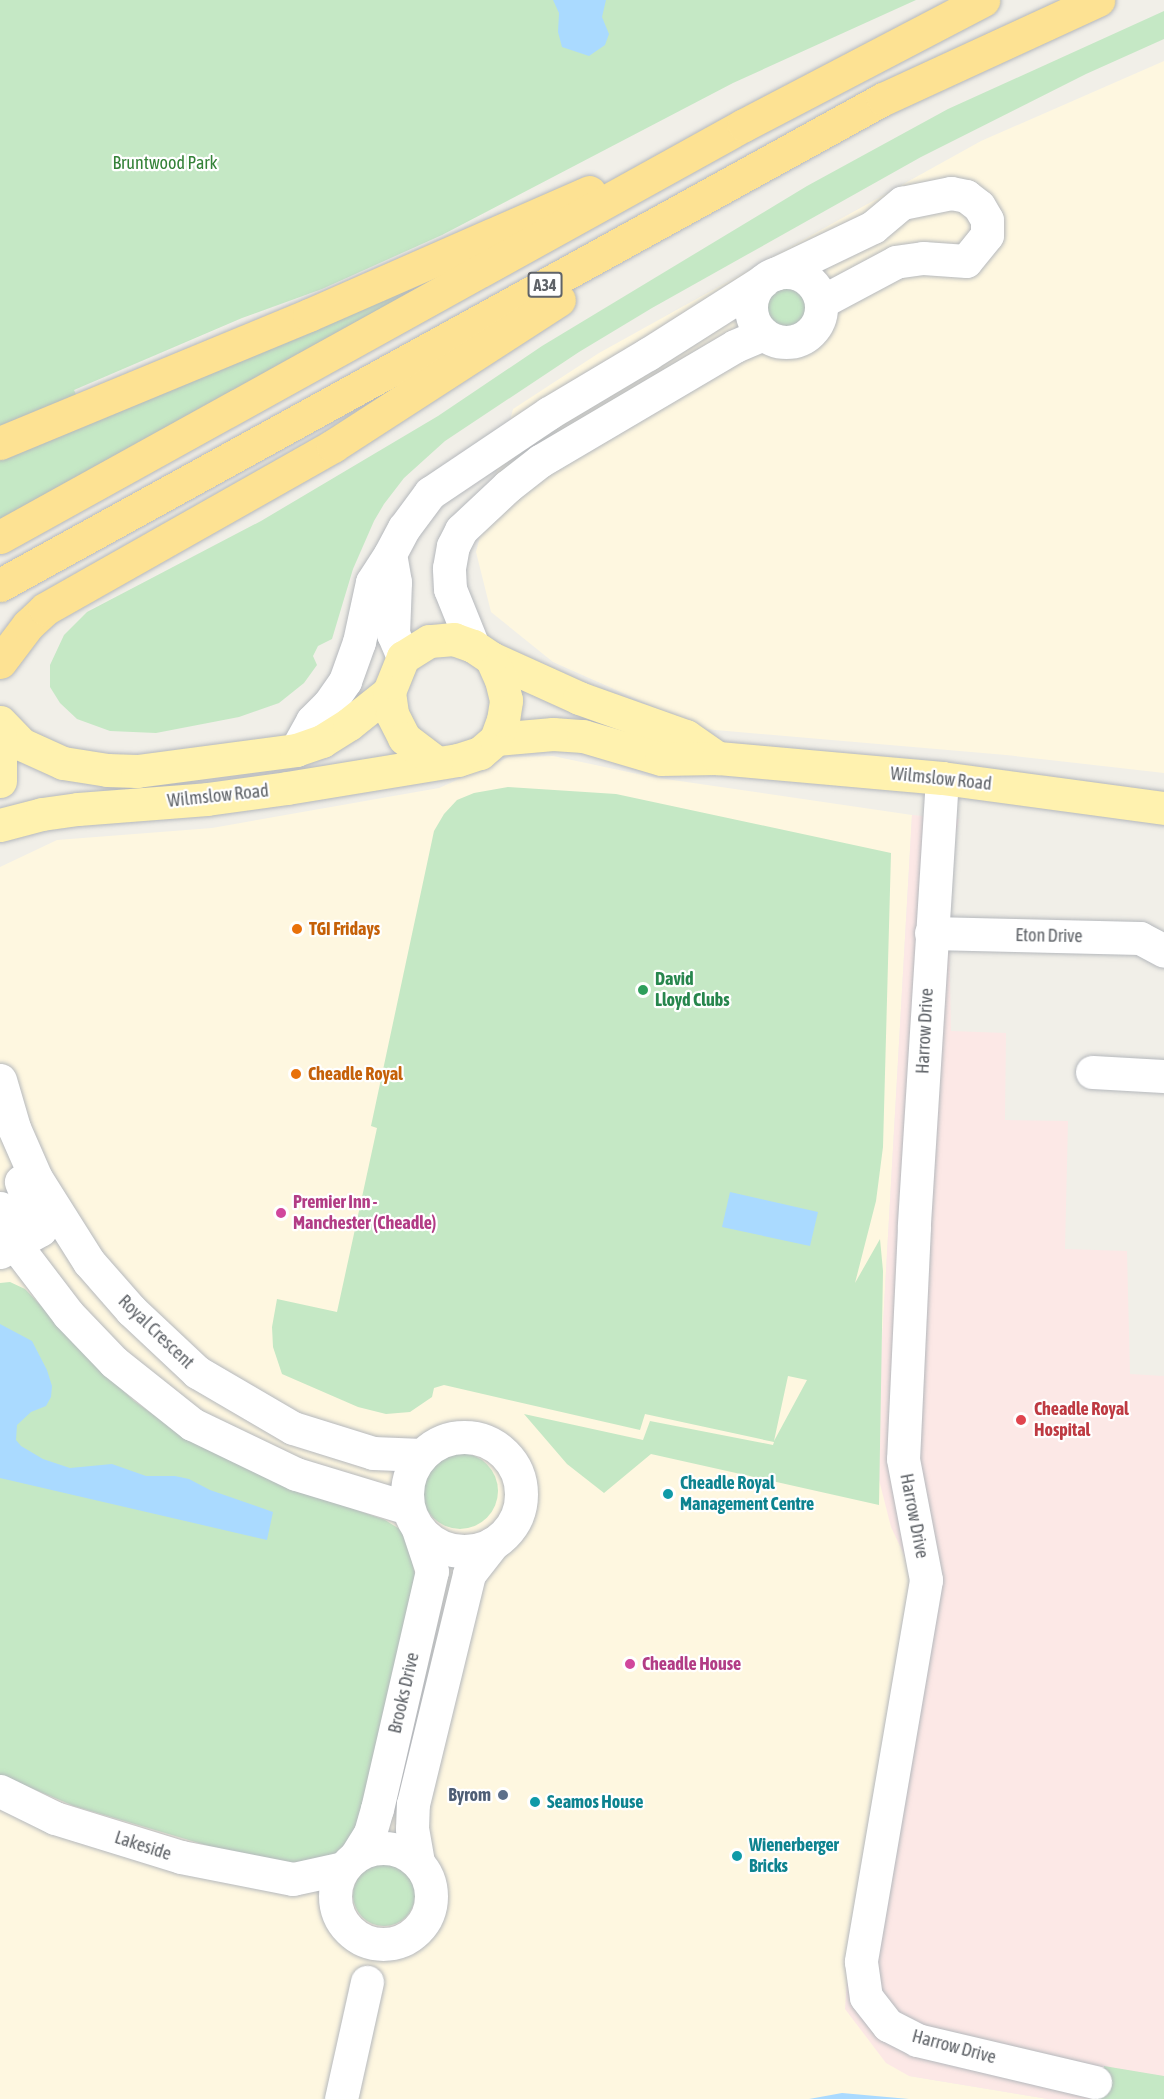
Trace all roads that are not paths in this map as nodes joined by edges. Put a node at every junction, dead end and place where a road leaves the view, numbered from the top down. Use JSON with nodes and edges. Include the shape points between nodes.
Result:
{"nodes":[{"id":1,"x":983,"y":0,"type":"edge"},
{"id":2,"x":1098,"y":0,"type":"edge"},
{"id":3,"x":744,"y":125,"type":"junction"},
{"id":4,"x":759,"y":165,"type":"junction"},
{"id":5,"x":769,"y":277,"type":"junction"},
{"id":6,"x":821,"y":302,"type":"junction"},
{"id":7,"x":763,"y":334,"type":"junction"},
{"id":8,"x":0,"y":443,"type":"edge"},
{"id":9,"x":0,"y":537,"type":"edge"},
{"id":10,"x":390,"y":554,"type":"junction"},
{"id":11,"x":0,"y":585,"type":"edge"},
{"id":12,"x":482,"y":652,"type":"junction"},
{"id":13,"x":403,"y":657,"type":"junction"},
{"id":14,"x":0,"y":662,"type":"edge"},
{"id":15,"x":389,"y":692,"type":"junction"},
{"id":16,"x":0,"y":722,"type":"edge"},
{"id":17,"x":0,"y":735,"type":"edge"},
{"id":18,"x":496,"y":739,"type":"junction"},
{"id":19,"x":296,"y":750,"type":"junction"},
{"id":20,"x":718,"y":758,"type":"junction"},
{"id":21,"x":436,"y":762,"type":"junction"},
{"id":22,"x":942,"y":778,"type":"junction"},
{"id":23,"x":0,"y":781,"type":"edge"},
{"id":24,"x":1164,"y":808,"type":"edge"},
{"id":25,"x":0,"y":825,"type":"edge"},
{"id":26,"x":931,"y":933,"type":"junction"},
{"id":27,"x":1164,"y":951,"type":"edge"},
{"id":28,"x":1092,"y":1072,"type":"dead end"},
{"id":29,"x":1164,"y":1076,"type":"edge"},
{"id":30,"x":1,"y":1104,"type":"edge"},
{"id":31,"x":0,"y":1208,"type":"edge"},
{"id":32,"x":7,"y":1248,"type":"edge"},
{"id":33,"x":422,"y":1455,"type":"junction"},
{"id":34,"x":413,"y":1518,"type":"junction"},
{"id":35,"x":493,"y":1544,"type":"junction"},
{"id":36,"x":0,"y":1791,"type":"edge"},
{"id":37,"x":350,"y":1861,"type":"junction"},
{"id":38,"x":417,"y":1862,"type":"junction"},
{"id":39,"x":293,"y":1879,"type":"junction"},
{"id":40,"x":347,"y":1927,"type":"junction"},
{"id":41,"x":392,"y":1943,"type":"junction"},
{"id":42,"x":367,"y":1982,"type":"junction"},
{"id":43,"x":1095,"y":2082,"type":"dead end"},
{"id":44,"x":341,"y":2099,"type":"edge"}],
"edges":[{"from":1,"to":3,"type":"highway","number":"A34"},
{"from":2,"to":4,"type":"highway","number":"A34","via":[[883,99]]},
{"from":3,"to":8,"type":"highway","via":[[309,315]]},
{"from":3,"to":9,"type":"highway","number":"A34"},
{"from":4,"to":11,"type":"highway","number":"A34"},
{"from":4,"to":14,"type":"highway","via":[[333,446],[54,603],[28,625]]},
{"from":5,"to":6,"type":"street","via":[[784,272],[801,275],[814,286]]},
{"from":5,"to":6,"type":"street","via":[[873,227],[902,203],[951,193],[966,196],[987,220],[987,235],[966,261],[923,258],[896,262]]},
{"from":5,"to":7,"type":"street","via":[[755,290],[752,313]]},
{"from":5,"to":10,"type":"street","via":[[453,475],[417,509]]},
{"from":6,"to":7,"type":"street","via":[[816,326],[798,340],[776,340]]},
{"from":7,"to":12,"type":"street","via":[[735,346],[540,461],[461,530],[453,546],[450,589]]},
{"from":10,"to":13,"type":"street","via":[[395,582],[393,634]]},
{"from":10,"to":19,"type":"street","via":[[372,582],[359,642],[345,681],[312,721]]},
{"from":12,"to":13,"type":"main road","via":[[441,638],[416,647]]},
{"from":12,"to":18,"type":"main road","via":[[501,680],[506,700]]},
{"from":12,"to":20,"type":"main road","name":"Wilmslow Road","via":[[579,698],[686,736]]},
{"from":13,"to":15,"type":"main road"},
{"from":15,"to":19,"type":"main road","name":"Wilmslow Road","via":[[322,741]]},
{"from":15,"to":21,"type":"main road","via":[[392,714],[404,738]]},
{"from":16,"to":19,"type":"main road","name":"Wilmslow Road","via":[[21,744],[41,755],[107,771],[137,771]]},
{"from":17,"to":23,"type":"main road"},
{"from":18,"to":20,"type":"main road","name":"Wilmslow Road","via":[[553,734],[583,736],[661,759]]},
{"from":18,"to":21,"type":"main road","via":[[480,753]]},
{"from":20,"to":22,"type":"main road","name":"Wilmslow Road"},
{"from":21,"to":25,"type":"main road","name":"Wilmslow Road","via":[[230,796],[42,814]]},
{"from":22,"to":24,"type":"main road","name":"Wilmslow Road"},
{"from":22,"to":26,"type":"street","name":"Harrow Drive"},
{"from":26,"to":27,"type":"street","name":"Eton Drive","via":[[1140,938]]},
{"from":26,"to":43,"type":"street","name":"Harrow Drive","via":[[903,1459],[926,1580],[861,1962],[866,1997],[888,2025],[917,2040]]},
{"from":28,"to":29,"type":"street"},
{"from":30,"to":32,"type":"street","via":[[40,1230]]},
{"from":30,"to":33,"type":"street","name":"Royal Crescent","via":[[36,1178],[89,1262],[131,1310],[197,1372],[293,1428],[373,1453]]},
{"from":31,"to":32,"type":"street"},
{"from":32,"to":34,"type":"street","via":[[114,1362],[192,1424],[296,1474]]},
{"from":33,"to":34,"type":"street","via":[[411,1471],[407,1489]]},
{"from":33,"to":35,"type":"street","via":[[437,1443],[455,1437],[483,1441],[506,1456],[516,1471],[521,1490],[519,1508],[512,1525]]},
{"from":34,"to":35,"type":"street","via":[[430,1541],[453,1550],[477,1550]]},
{"from":34,"to":37,"type":"street","name":"Brooks Drive","via":[[432,1571],[377,1809],[370,1833]]},
{"from":35,"to":38,"type":"street","name":"Brooks Drive","via":[[469,1574],[413,1804]]},
{"from":36,"to":39,"type":"street","name":"Lakeside","via":[[55,1818],[181,1857]]},
{"from":37,"to":38,"type":"street","via":[[372,1848],[389,1848],[405,1852]]},
{"from":37,"to":39,"type":"street","name":"Lakeside"},
{"from":37,"to":40,"type":"street","via":[[337,1880],[334,1893]]},
{"from":38,"to":41,"type":"street","via":[[430,1889],[427,1916],[412,1934]]},
{"from":39,"to":40,"type":"street","name":"Lakeside"},
{"from":40,"to":41,"type":"street","via":[[366,1941]]},
{"from":40,"to":42,"type":"street"},
{"from":41,"to":42,"type":"street"},
{"from":42,"to":44,"type":"street"}]}
